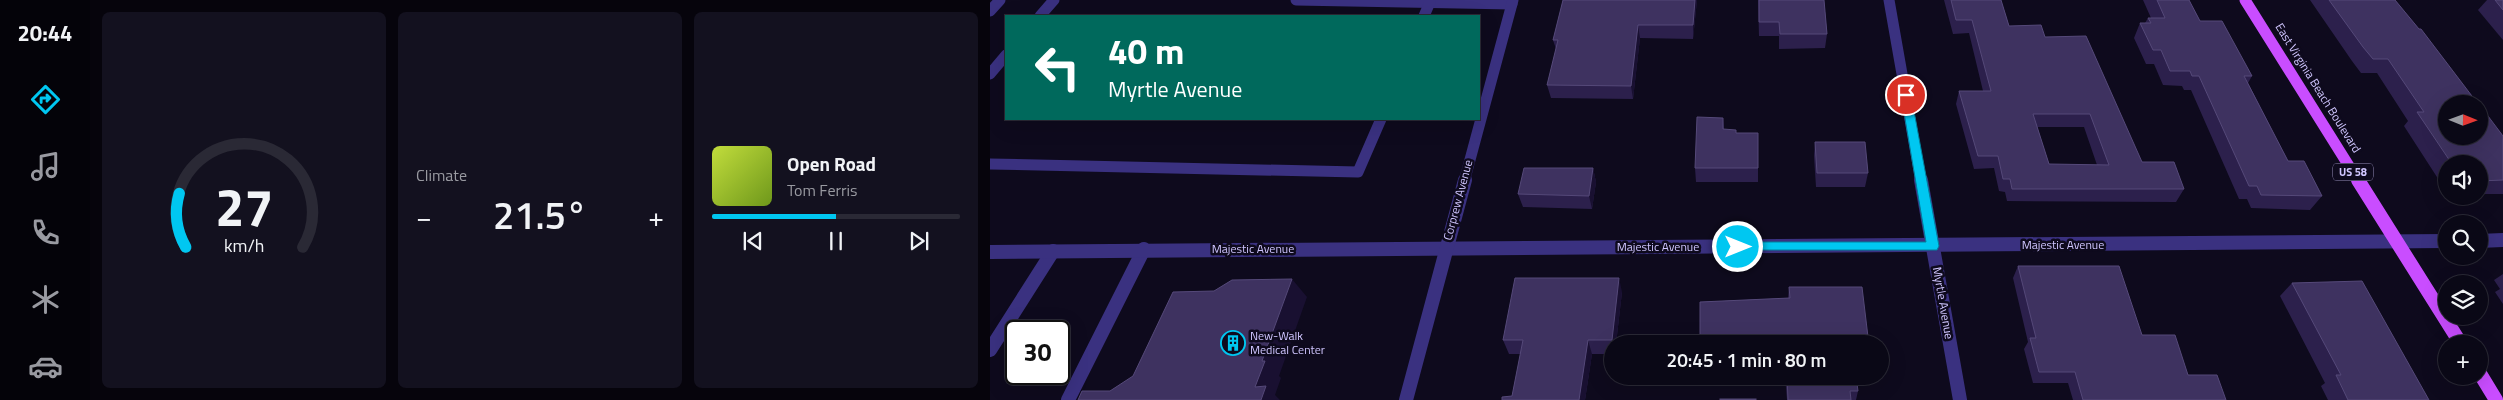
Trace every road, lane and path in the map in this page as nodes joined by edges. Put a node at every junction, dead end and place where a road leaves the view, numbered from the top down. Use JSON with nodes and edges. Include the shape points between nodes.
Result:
{"nodes":[{"id":1,"x":1000,"y":0,"type":"edge"},
{"id":2,"x":1054,"y":0,"type":"edge"},
{"id":3,"x":1296,"y":0,"type":"edge"},
{"id":4,"x":1889,"y":0,"type":"edge"},
{"id":5,"x":2245,"y":0,"type":"edge"},
{"id":6,"x":1430,"y":2,"type":"junction"},
{"id":7,"x":1512,"y":2,"type":"edge"},
{"id":8,"x":990,"y":11,"type":"edge"},
{"id":9,"x":1041,"y":15,"type":"edge"},
{"id":10,"x":1424,"y":15,"type":"edge"},
{"id":11,"x":1005,"y":57,"type":"edge"},
{"id":12,"x":990,"y":74,"type":"edge"},
{"id":13,"x":1381,"y":120,"type":"edge"},
{"id":14,"x":990,"y":164,"type":"edge"},
{"id":15,"x":2503,"y":240,"type":"edge"},
{"id":16,"x":2438,"y":241,"type":"edge"},
{"id":17,"x":2488,"y":241,"type":"edge"},
{"id":18,"x":2398,"y":242,"type":"junction"},
{"id":19,"x":1933,"y":246,"type":"junction"},
{"id":20,"x":1446,"y":248,"type":"junction"},
{"id":21,"x":1144,"y":249,"type":"junction"},
{"id":22,"x":1053,"y":251,"type":"junction"},
{"id":23,"x":990,"y":252,"type":"edge"},
{"id":24,"x":2455,"y":335,"type":"edge"},
{"id":25,"x":990,"y":350,"type":"edge"},
{"id":26,"x":2487,"y":385,"type":"edge"},
{"id":27,"x":1068,"y":400,"type":"edge"},
{"id":28,"x":1406,"y":400,"type":"edge"},
{"id":29,"x":1960,"y":400,"type":"edge"},
{"id":30,"x":2496,"y":400,"type":"edge"}],
"edges":[{"from":1,"to":8,"type":"street"},
{"from":2,"to":9,"type":"street"},
{"from":3,"to":6,"type":"street"},
{"from":4,"to":19,"type":"street","name":"Myrtle Avenue"},
{"from":5,"to":18,"type":"main road","name":"East Virginia Beach Boulevard","number":"US 58"},
{"from":6,"to":7,"type":"street"},
{"from":6,"to":10,"type":"street"},
{"from":7,"to":20,"type":"street","name":"Corprew Avenue"},
{"from":11,"to":12,"type":"street"},
{"from":13,"to":14,"type":"street","via":[[1358,172]]},
{"from":15,"to":17,"type":"street"},
{"from":16,"to":18,"type":"street","name":"Majestic Avenue"},
{"from":18,"to":19,"type":"street","name":"Majestic Avenue"},
{"from":18,"to":24,"type":"main road","name":"East Virginia Beach Boulevard","number":"US 58"},
{"from":19,"to":20,"type":"street","name":"Majestic Avenue"},
{"from":19,"to":29,"type":"street","name":"Myrtle Avenue"},
{"from":20,"to":21,"type":"street","name":"Majestic Avenue"},
{"from":20,"to":28,"type":"street","name":"Corprew Avenue"},
{"from":21,"to":22,"type":"street","name":"Majestic Avenue"},
{"from":21,"to":27,"type":"street"},
{"from":22,"to":23,"type":"street","name":"Majestic Avenue"},
{"from":22,"to":25,"type":"street"},
{"from":26,"to":30,"type":"main road"}]}
